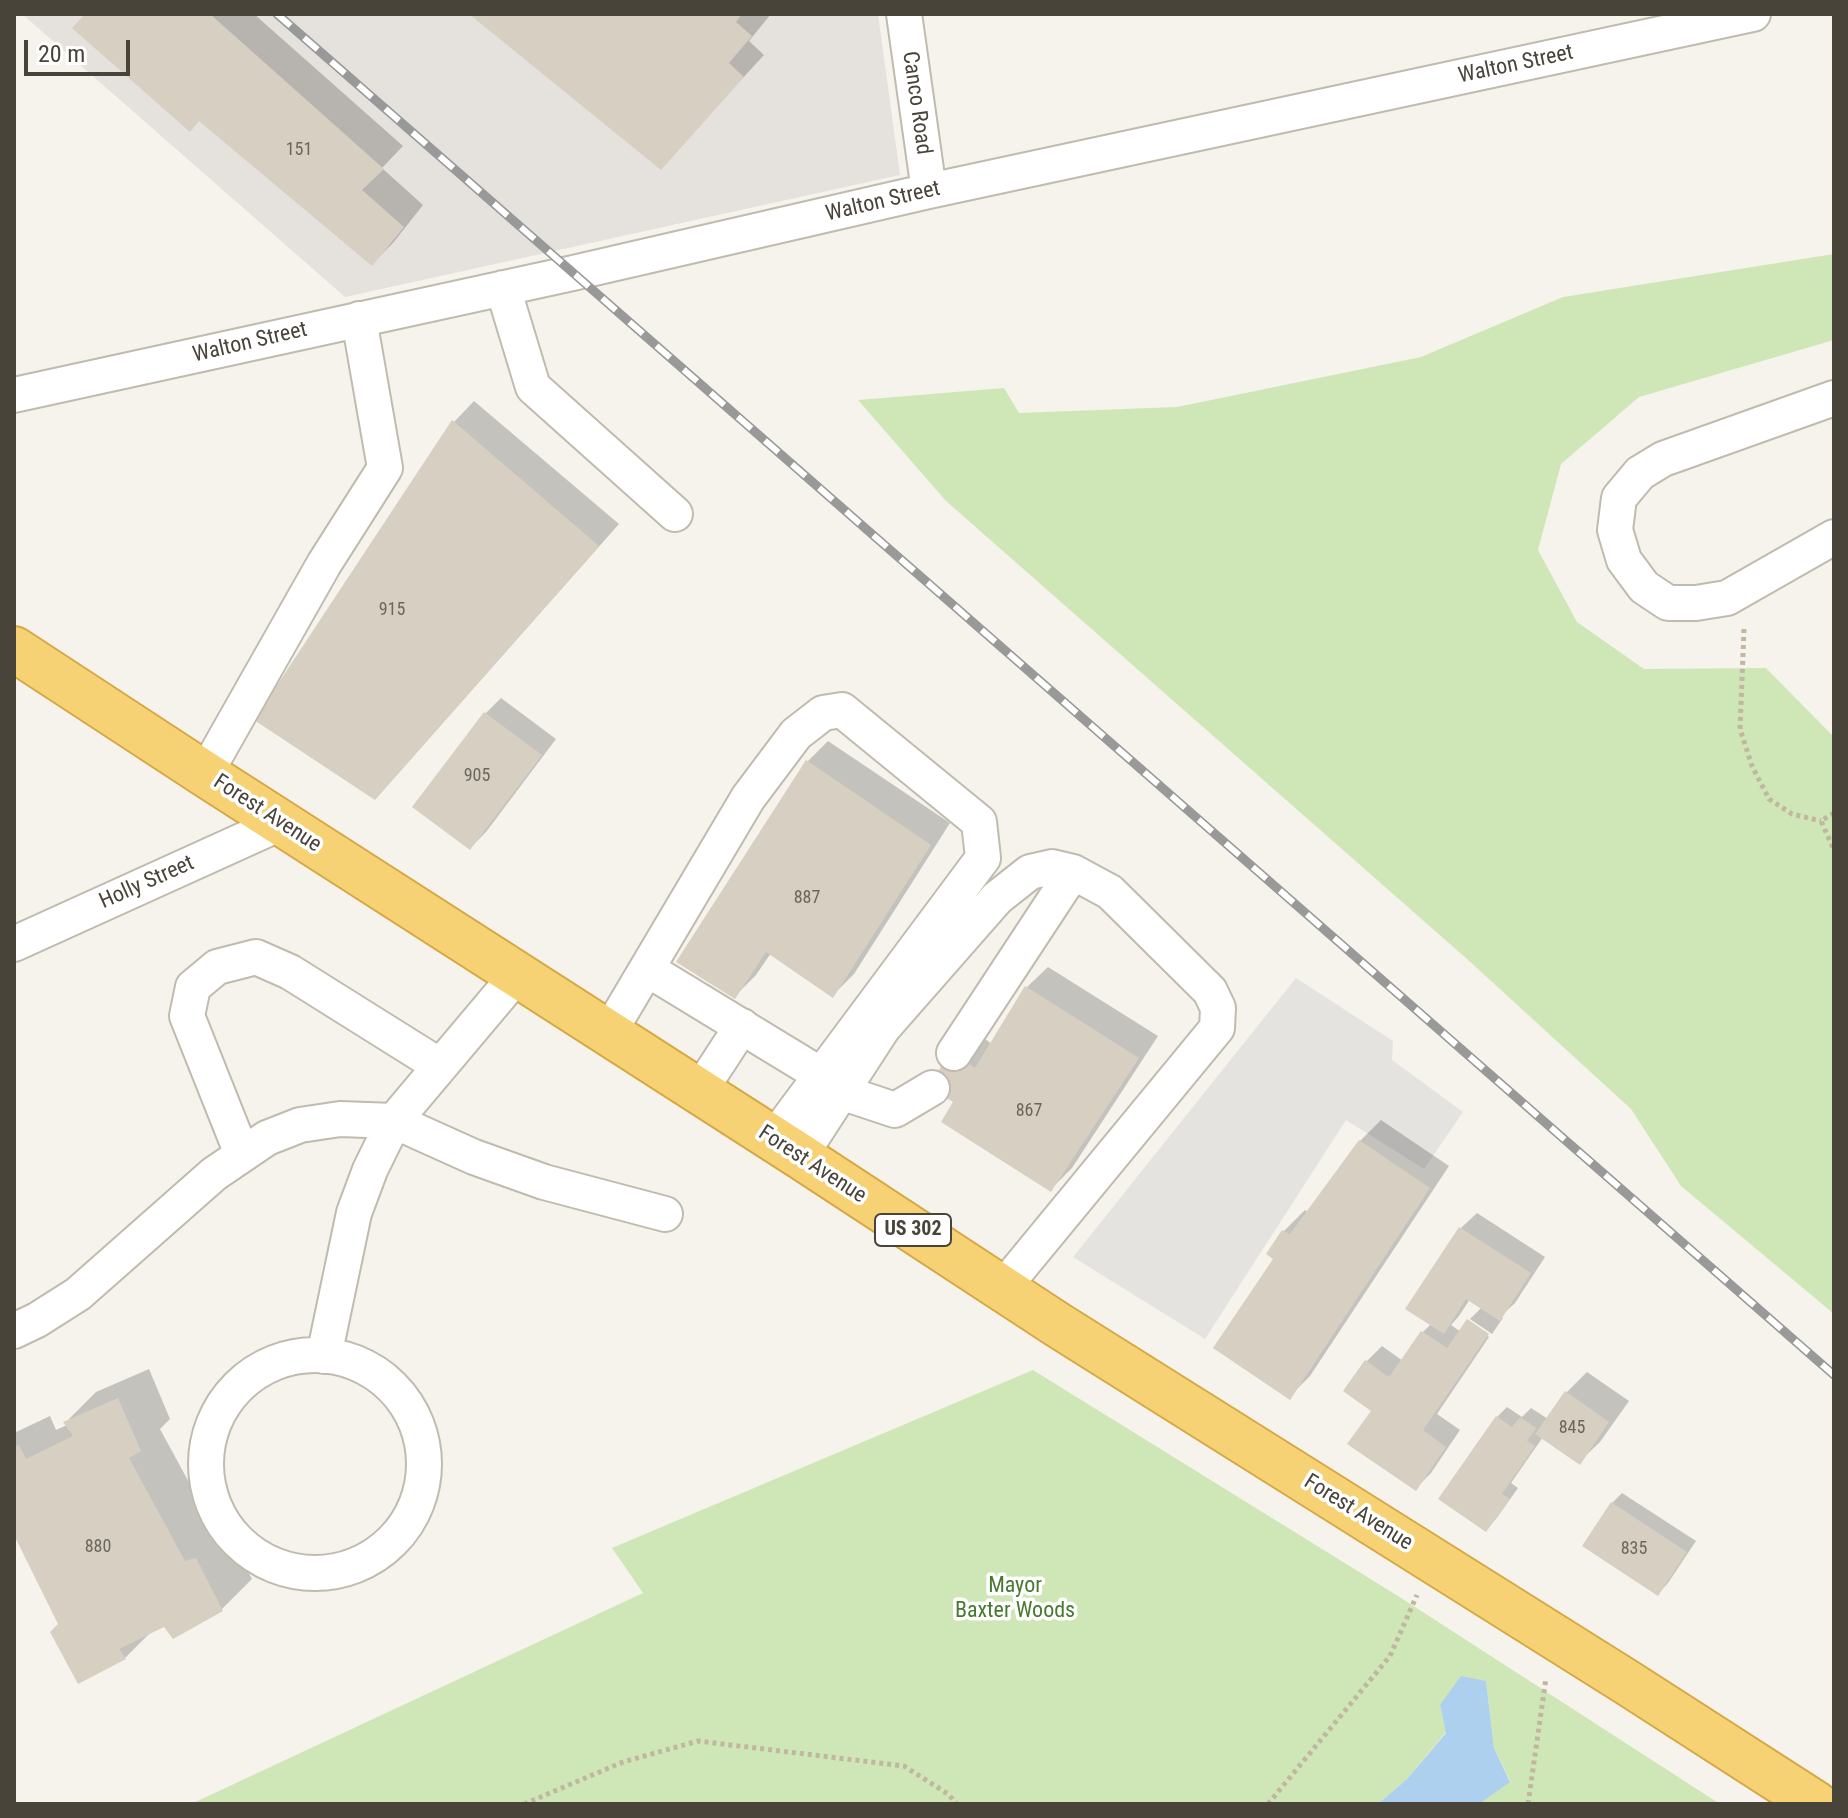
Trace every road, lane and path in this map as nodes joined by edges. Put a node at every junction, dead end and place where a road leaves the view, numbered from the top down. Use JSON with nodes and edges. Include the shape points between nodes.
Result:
{"nodes":[{"id":1,"x":904,"y":14,"type":"edge"},
{"id":2,"x":1753,"y":14,"type":"edge"},
{"id":3,"x":929,"y":191,"type":"junction"},
{"id":4,"x":503,"y":288,"type":"junction"},
{"id":5,"x":359,"y":319,"type":"junction"},
{"id":6,"x":14,"y":395,"type":"edge"},
{"id":7,"x":1834,"y":398,"type":"edge"},
{"id":8,"x":675,"y":514,"type":"dead end"},
{"id":9,"x":1834,"y":537,"type":"edge"},
{"id":10,"x":1744,"y":628,"type":"dead end"},
{"id":11,"x":14,"y":649,"type":"edge"},
{"id":12,"x":205,"y":774,"type":"junction"},
{"id":13,"x":1834,"y":813,"type":"edge"},
{"id":14,"x":1821,"y":821,"type":"junction"},
{"id":15,"x":281,"y":823,"type":"junction"},
{"id":16,"x":1834,"y":850,"type":"edge"},
{"id":17,"x":1073,"y":872,"type":"junction"},
{"id":18,"x":14,"y":944,"type":"edge"},
{"id":19,"x":647,"y":969,"type":"junction"},
{"id":20,"x":517,"y":975,"type":"junction"},
{"id":21,"x":742,"y":1026,"type":"junction"},
{"id":22,"x":608,"y":1034,"type":"junction"},
{"id":23,"x":954,"y":1053,"type":"dead end"},
{"id":24,"x":440,"y":1066,"type":"junction"},
{"id":25,"x":831,"y":1084,"type":"junction"},
{"id":26,"x":932,"y":1088,"type":"dead end"},
{"id":27,"x":699,"y":1092,"type":"junction"},
{"id":28,"x":394,"y":1121,"type":"junction"},
{"id":29,"x":786,"y":1148,"type":"junction"},
{"id":30,"x":242,"y":1154,"type":"junction"},
{"id":31,"x":665,"y":1214,"type":"dead end"},
{"id":32,"x":1002,"y":1289,"type":"junction"},
{"id":33,"x":14,"y":1331,"type":"edge"},
{"id":34,"x":324,"y":1356,"type":"junction"},
{"id":35,"x":1422,"y":1553,"type":"junction"},
{"id":36,"x":1552,"y":1635,"type":"junction"},
{"id":37,"x":524,"y":1804,"type":"edge"},
{"id":38,"x":957,"y":1804,"type":"edge"},
{"id":39,"x":1268,"y":1804,"type":"edge"},
{"id":40,"x":1528,"y":1804,"type":"edge"},
{"id":41,"x":1816,"y":1804,"type":"edge"}],
"edges":[{"from":1,"to":3,"type":"street","name":"Canco Road"},
{"from":2,"to":3,"type":"street","name":"Walton Street"},
{"from":3,"to":4,"type":"street","name":"Walton Street"},
{"from":4,"to":5,"type":"street","name":"Walton Street"},
{"from":4,"to":8,"type":"street","via":[[533,387]]},
{"from":5,"to":6,"type":"street","name":"Walton Street"},
{"from":5,"to":12,"type":"street","via":[[385,468]]},
{"from":7,"to":9,"type":"street","via":[[1663,459],[1640,473],[1619,498],[1615,530],[1624,560],[1644,587],[1668,603],[1727,598]]},
{"from":10,"to":14,"type":"path","via":[[1740,729],[1752,766],[1769,799],[1792,814]]},
{"from":11,"to":12,"type":"highway","name":"Forest Avenue","number":"US 302"},
{"from":12,"to":15,"type":"highway","name":"Forest Avenue","number":"US 302"},
{"from":13,"to":14,"type":"path"},
{"from":14,"to":16,"type":"path"},
{"from":15,"to":18,"type":"street","name":"Holly Street"},
{"from":15,"to":20,"type":"highway","name":"Forest Avenue","number":"US 302"},
{"from":17,"to":23,"type":"street"},
{"from":17,"to":25,"type":"street","via":[[1052,867],[1030,872],[997,898]]},
{"from":17,"to":32,"type":"street","via":[[1110,892],[1210,991],[1218,1008],[1217,1028]]},
{"from":19,"to":21,"type":"street"},
{"from":19,"to":22,"type":"street"},
{"from":19,"to":25,"type":"street","via":[[748,798],[780,755],[823,713],[842,710],[979,822],[983,858]]},
{"from":20,"to":22,"type":"highway","name":"Forest Avenue","number":"US 302"},
{"from":20,"to":24,"type":"street"},
{"from":21,"to":25,"type":"street"},
{"from":21,"to":27,"type":"street"},
{"from":22,"to":27,"type":"highway","name":"Forest Avenue","number":"US 302"},
{"from":24,"to":28,"type":"street"},
{"from":24,"to":30,"type":"street","via":[[290,972],[256,957],[217,967],[193,987],[187,1016]]},
{"from":25,"to":26,"type":"street","via":[[895,1110]]},
{"from":25,"to":29,"type":"street"},
{"from":27,"to":29,"type":"highway","name":"Forest Avenue","number":"US 302"},
{"from":28,"to":30,"type":"street","via":[[340,1119],[300,1125]]},
{"from":28,"to":31,"type":"street","via":[[544,1182]]},
{"from":28,"to":34,"type":"street","via":[[354,1213]]},
{"from":29,"to":32,"type":"highway","name":"Forest Avenue","number":"US 302"},
{"from":30,"to":33,"type":"street","via":[[78,1294]]},
{"from":32,"to":35,"type":"highway","name":"Forest Avenue","number":"US 302"},
{"from":34,"to":34,"type":"street","via":[[277,1361],[247,1378],[223,1403],[208,1438],[206,1476],[216,1513],[238,1543],[270,1564],[307,1573],[345,1569],[379,1552],[406,1525],[420,1493],[424,1460],[418,1426],[401,1396],[376,1372],[345,1358]]},
{"from":35,"to":36,"type":"highway","name":"Forest Avenue","number":"US 302"},
{"from":35,"to":39,"type":"path","via":[[1417,1595],[1390,1656]]},
{"from":36,"to":40,"type":"path"},
{"from":36,"to":41,"type":"highway","name":"Forest Avenue","number":"US 302"},
{"from":37,"to":38,"type":"path","via":[[623,1762],[698,1741],[904,1766]]}]}
